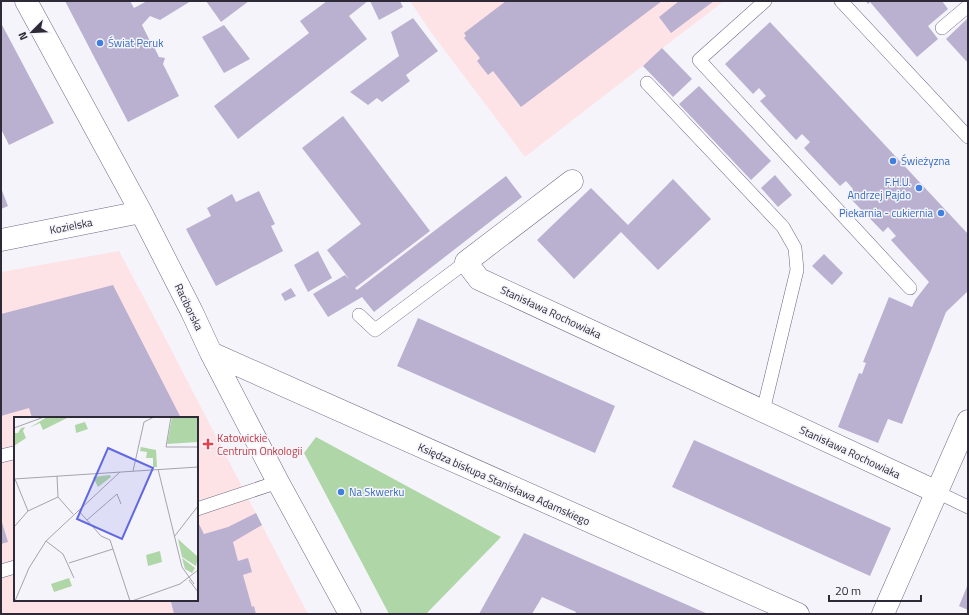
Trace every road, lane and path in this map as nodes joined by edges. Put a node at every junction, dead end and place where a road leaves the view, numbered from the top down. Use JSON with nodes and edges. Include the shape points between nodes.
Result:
{"nodes":[{"id":1,"x":26,"y":1,"type":"edge"},
{"id":2,"x":765,"y":1,"type":"edge"},
{"id":3,"x":841,"y":1,"type":"edge"},
{"id":4,"x":968,"y":6,"type":"edge"},
{"id":5,"x":942,"y":28,"type":"dead end"},
{"id":6,"x":647,"y":83,"type":"dead end"},
{"id":7,"x":968,"y":137,"type":"edge"},
{"id":8,"x":572,"y":181,"type":"dead end"},
{"id":9,"x":140,"y":212,"type":"junction"},
{"id":10,"x":1,"y":240,"type":"edge"},
{"id":11,"x":466,"y":262,"type":"junction"},
{"id":12,"x":910,"y":288,"type":"dead end"},
{"id":13,"x":359,"y":315,"type":"dead end"},
{"id":14,"x":211,"y":353,"type":"junction"},
{"id":15,"x":763,"y":411,"type":"junction"},
{"id":16,"x":968,"y":422,"type":"edge"},
{"id":17,"x":278,"y":482,"type":"junction"},
{"id":18,"x":937,"y":492,"type":"junction"},
{"id":19,"x":968,"y":507,"type":"edge"},
{"id":20,"x":198,"y":509,"type":"edge"},
{"id":21,"x":14,"y":566,"type":"edge"},
{"id":22,"x":1,"y":571,"type":"edge"},
{"id":23,"x":350,"y":614,"type":"edge"},
{"id":24,"x":798,"y":614,"type":"edge"},
{"id":25,"x":883,"y":614,"type":"edge"}],
"edges":[{"from":1,"to":9,"type":"street","name":"Raciborska"},
{"from":2,"to":12,"type":"lane","via":[[699,60]]},
{"from":3,"to":7,"type":"lane"},
{"from":4,"to":5,"type":"lane"},
{"from":6,"to":15,"type":"lane","via":[[783,227],[795,248],[796,273]]},
{"from":8,"to":11,"type":"street"},
{"from":9,"to":10,"type":"street","name":"Kozielska"},
{"from":9,"to":14,"type":"street","name":"Raciborska"},
{"from":11,"to":13,"type":"lane","via":[[375,330]]},
{"from":11,"to":15,"type":"street","name":"Stanisława Rochowiaka","via":[[479,279]]},
{"from":14,"to":17,"type":"street","name":"Raciborska"},
{"from":14,"to":24,"type":"street","name":"Księdza biskupa Stanisława Adamskiego"},
{"from":15,"to":18,"type":"street","name":"Stanisława Rochowiaka"},
{"from":16,"to":18,"type":"street"},
{"from":17,"to":20,"type":"lane"},
{"from":17,"to":23,"type":"street","name":"Raciborska"},
{"from":18,"to":19,"type":"lane"},
{"from":18,"to":25,"type":"street"},
{"from":21,"to":22,"type":"lane"}]}
